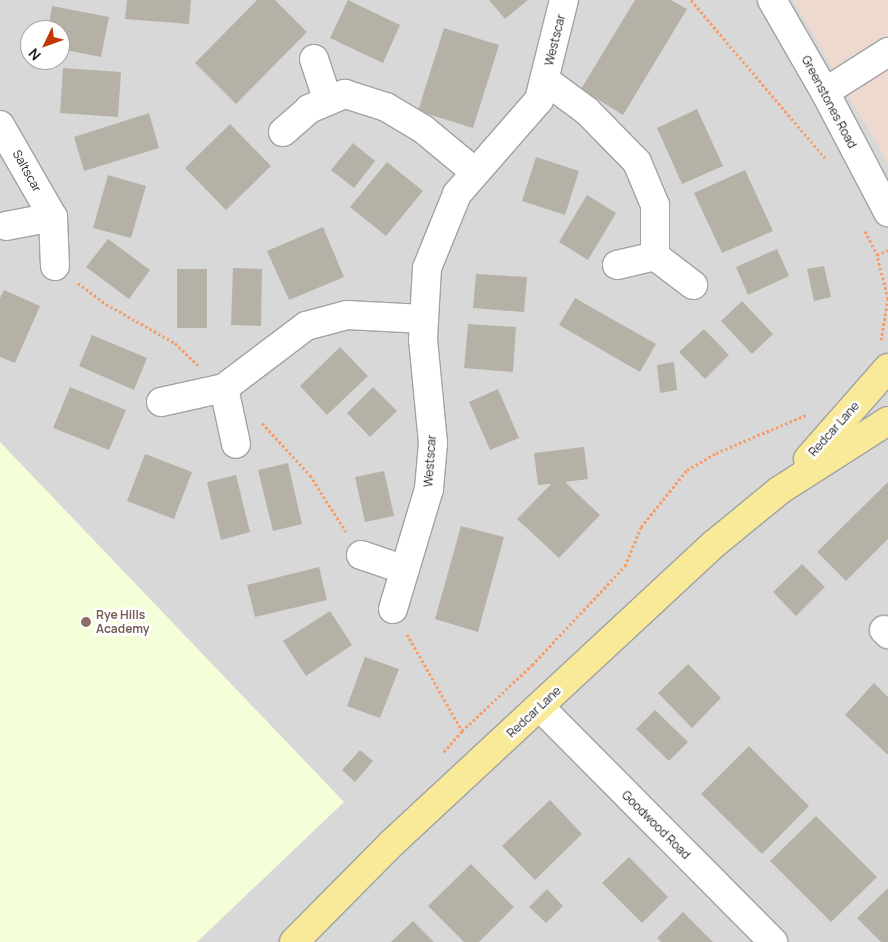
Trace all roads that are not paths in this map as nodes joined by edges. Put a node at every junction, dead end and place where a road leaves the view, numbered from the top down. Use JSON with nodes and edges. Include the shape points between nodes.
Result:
{"nodes":[{"id":1,"x":564,"y":0,"type":"edge"},
{"id":2,"x":772,"y":0,"type":"edge"},
{"id":3,"x":888,"y":52,"type":"edge"},
{"id":4,"x":314,"y":59,"type":"dead end"},
{"id":5,"x":544,"y":80,"type":"junction"},
{"id":6,"x":826,"y":92,"type":"junction"},
{"id":7,"x":328,"y":101,"type":"junction"},
{"id":8,"x":0,"y":125,"type":"edge"},
{"id":9,"x":283,"y":132,"type":"dead end"},
{"id":10,"x":475,"y":172,"type":"junction"},
{"id":11,"x":881,"y":216,"type":"edge"},
{"id":12,"x":53,"y":217,"type":"junction"},
{"id":13,"x":6,"y":226,"type":"dead end"},
{"id":14,"x":655,"y":256,"type":"junction"},
{"id":15,"x":617,"y":265,"type":"dead end"},
{"id":16,"x":55,"y":266,"type":"road end"},
{"id":17,"x":694,"y":285,"type":"dead end"},
{"id":18,"x":424,"y":319,"type":"junction"},
{"id":19,"x":884,"y":358,"type":"edge"},
{"id":20,"x":224,"y":388,"type":"junction"},
{"id":21,"x":161,"y":402,"type":"dead end"},
{"id":22,"x":888,"y":421,"type":"edge"},
{"id":23,"x":236,"y":444,"type":"dead end"},
{"id":24,"x":780,"y":490,"type":"junction"},
{"id":25,"x":361,"y":555,"type":"road end"},
{"id":26,"x":405,"y":570,"type":"junction"},
{"id":27,"x":393,"y":609,"type":"road end"},
{"id":28,"x":540,"y":707,"type":"junction"},
{"id":29,"x":294,"y":942,"type":"edge"},
{"id":30,"x":773,"y":942,"type":"edge"}],
"edges":[{"from":1,"to":5,"type":"street","name":"Westscar"},
{"from":2,"to":6,"type":"street","name":"Greenstones Road"},
{"from":3,"to":6,"type":"street"},
{"from":4,"to":7,"type":"street"},
{"from":5,"to":10,"type":"street","name":"Westscar","via":[[539,100]]},
{"from":5,"to":14,"type":"street","name":"Westscar","via":[[587,111],[638,162],[655,205]]},
{"from":6,"to":11,"type":"street","name":"Greenstones Road"},
{"from":7,"to":9,"type":"street","via":[[309,109]]},
{"from":7,"to":10,"type":"street","via":[[345,94],[386,107],[423,129]]},
{"from":8,"to":12,"type":"street","name":"Saltscar"},
{"from":10,"to":18,"type":"street","name":"Westscar","via":[[457,194],[426,268]]},
{"from":12,"to":13,"type":"street"},
{"from":12,"to":16,"type":"street","name":"Saltscar"},
{"from":14,"to":15,"type":"street"},
{"from":14,"to":17,"type":"street"},
{"from":18,"to":20,"type":"street","via":[[347,315],[306,326]]},
{"from":18,"to":26,"type":"street","name":"Westscar","via":[[433,443],[428,490]]},
{"from":19,"to":24,"type":"main road","name":"Redcar Lane"},
{"from":20,"to":21,"type":"street"},
{"from":20,"to":23,"type":"street"},
{"from":22,"to":24,"type":"main road","name":"Redcar Lane"},
{"from":24,"to":28,"type":"main road","name":"Redcar Lane","via":[[714,544]]},
{"from":25,"to":26,"type":"street"},
{"from":26,"to":27,"type":"street","name":"Westscar"},
{"from":28,"to":29,"type":"main road","name":"Redcar Lane","via":[[392,843]]},
{"from":28,"to":30,"type":"street","name":"Goodwood Road"}]}
